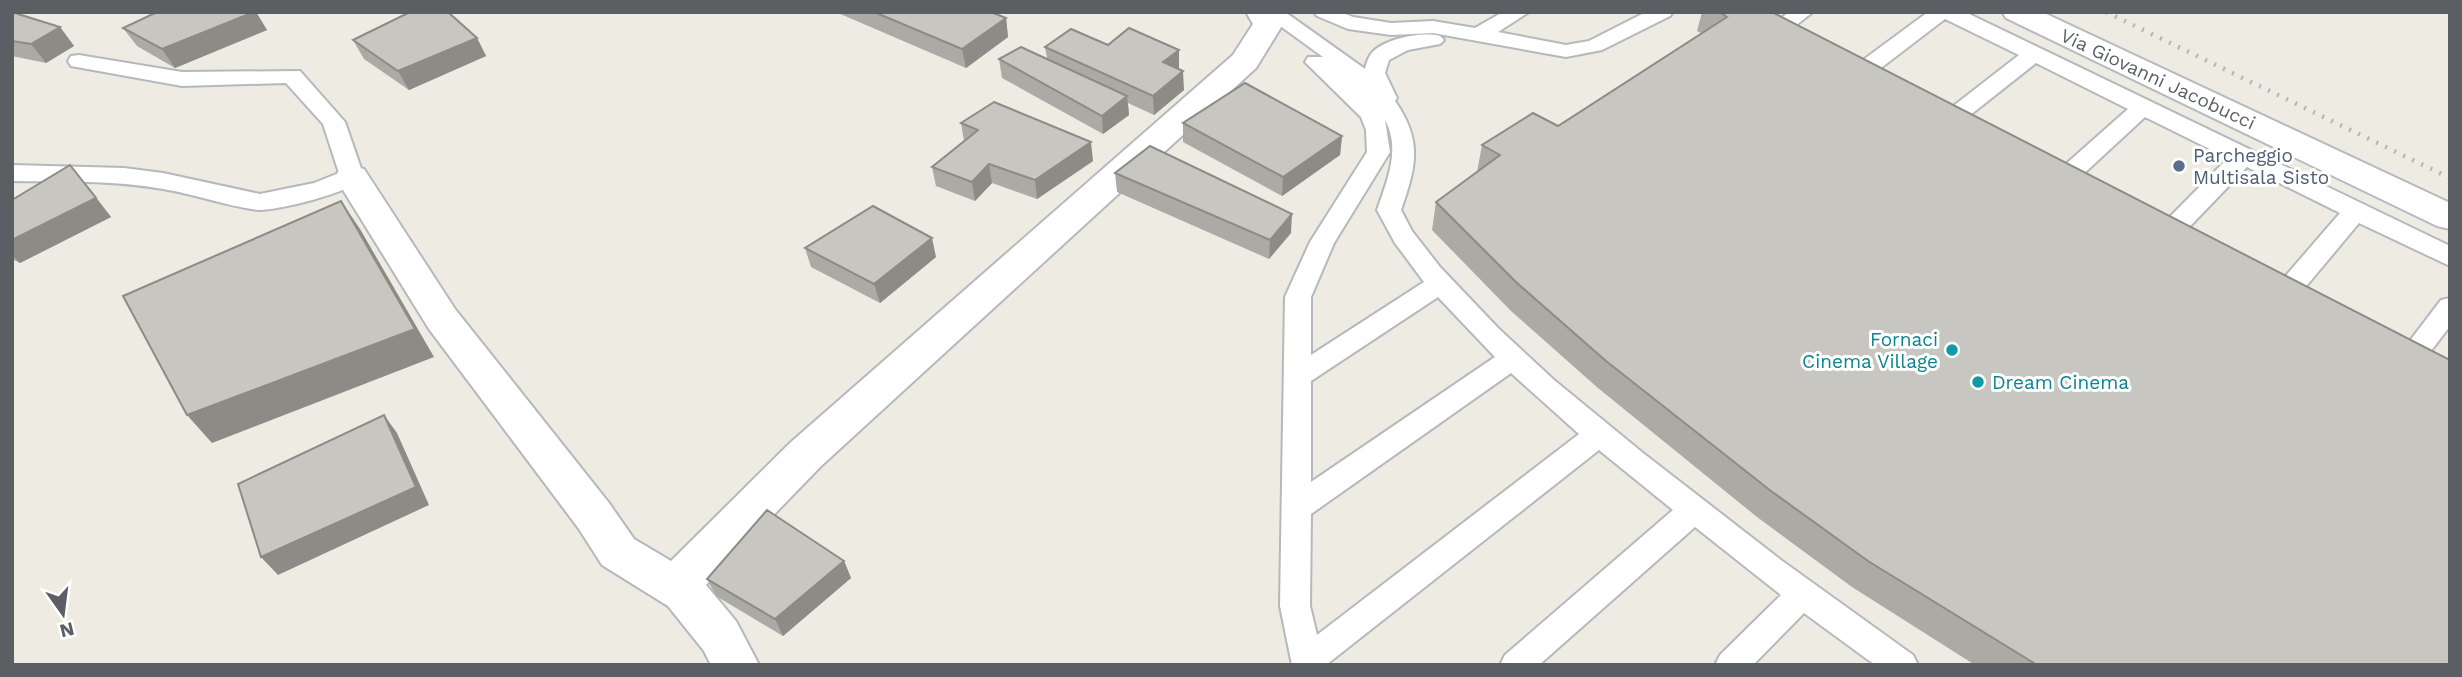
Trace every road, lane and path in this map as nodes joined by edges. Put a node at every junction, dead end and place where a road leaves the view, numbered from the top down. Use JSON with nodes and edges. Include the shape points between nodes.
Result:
{"nodes":[{"id":1,"x":1324,"y":12,"type":"edge"},
{"id":2,"x":1384,"y":12,"type":"edge"},
{"id":3,"x":1519,"y":12,"type":"edge"},
{"id":4,"x":1663,"y":12,"type":"edge"},
{"id":5,"x":1804,"y":12,"type":"edge"},
{"id":6,"x":1941,"y":12,"type":"edge"},
{"id":7,"x":1948,"y":12,"type":"edge"},
{"id":8,"x":2017,"y":12,"type":"edge"},
{"id":9,"x":1267,"y":16,"type":"edge"},
{"id":10,"x":1747,"y":24,"type":"edge"},
{"id":11,"x":1361,"y":25,"type":"junction"},
{"id":12,"x":1475,"y":35,"type":"junction"},
{"id":13,"x":1770,"y":36,"type":"junction"},
{"id":14,"x":1793,"y":48,"type":"edge"},
{"id":15,"x":2034,"y":54,"type":"junction"},
{"id":16,"x":79,"y":61,"type":"dead end"},
{"id":17,"x":1829,"y":67,"type":"edge"},
{"id":18,"x":1852,"y":79,"type":"junction"},
{"id":19,"x":1875,"y":91,"type":"edge"},
{"id":20,"x":2143,"y":107,"type":"junction"},
{"id":21,"x":1393,"y":114,"type":"junction"},
{"id":22,"x":1920,"y":114,"type":"edge"},
{"id":23,"x":1942,"y":126,"type":"junction"},
{"id":24,"x":1965,"y":138,"type":"edge"},
{"id":25,"x":2244,"y":156,"type":"junction"},
{"id":26,"x":12,"y":173,"type":"edge"},
{"id":27,"x":2034,"y":173,"type":"edge"},
{"id":28,"x":352,"y":177,"type":"junction"},
{"id":29,"x":2057,"y":185,"type":"junction"},
{"id":30,"x":2080,"y":197,"type":"edge"},
{"id":31,"x":2356,"y":211,"type":"junction"},
{"id":32,"x":2450,"y":217,"type":"edge"},
{"id":33,"x":2138,"y":228,"type":"edge"},
{"id":34,"x":2162,"y":240,"type":"junction"},
{"id":35,"x":2185,"y":252,"type":"edge"},
{"id":36,"x":2450,"y":257,"type":"edge"},
{"id":37,"x":1440,"y":284,"type":"junction"},
{"id":38,"x":2256,"y":289,"type":"edge"},
{"id":39,"x":2280,"y":302,"type":"junction"},
{"id":40,"x":2450,"y":307,"type":"edge"},
{"id":41,"x":2302,"y":313,"type":"edge"},
{"id":42,"x":1511,"y":359,"type":"junction"},
{"id":43,"x":2405,"y":366,"type":"edge"},
{"id":44,"x":1298,"y":376,"type":"junction"},
{"id":45,"x":1598,"y":435,"type":"junction"},
{"id":46,"x":1296,"y":508,"type":"junction"},
{"id":47,"x":1694,"y":510,"type":"junction"},
{"id":48,"x":675,"y":587,"type":"junction"},
{"id":49,"x":1802,"y":594,"type":"junction"},
{"id":50,"x":1308,"y":663,"type":"edge"},
{"id":51,"x":736,"y":665,"type":"edge"},
{"id":52,"x":1516,"y":665,"type":"edge"},
{"id":53,"x":1731,"y":665,"type":"edge"},
{"id":54,"x":1902,"y":665,"type":"edge"}],
"edges":[{"from":1,"to":11,"type":"lane"},
{"from":2,"to":11,"type":"lane"},
{"from":3,"to":12,"type":"lane"},
{"from":4,"to":12,"type":"lane","via":[[1595,46],[1566,51]]},
{"from":5,"to":13,"type":"lane"},
{"from":6,"to":18,"type":"lane"},
{"from":7,"to":15,"type":"lane"},
{"from":8,"to":32,"type":"street","name":"Via Giovanni Jacobucci"},
{"from":9,"to":21,"type":"lane","via":[[1366,80]]},
{"from":9,"to":44,"type":"lane","via":[[1371,114],[1380,152],[1322,242],[1298,297]]},
{"from":9,"to":48,"type":"street","via":[[1245,61],[805,455]]},
{"from":10,"to":13,"type":"lane"},
{"from":11,"to":12,"type":"lane","via":[[1433,27]]},
{"from":12,"to":21,"type":"lane","via":[[1403,44],[1380,56],[1374,73]]},
{"from":13,"to":14,"type":"lane"},
{"from":15,"to":20,"type":"lane"},
{"from":15,"to":23,"type":"lane"},
{"from":16,"to":28,"type":"lane","via":[[182,79],[292,76],[334,122]]},
{"from":17,"to":18,"type":"lane"},
{"from":18,"to":19,"type":"lane"},
{"from":20,"to":25,"type":"lane"},
{"from":20,"to":29,"type":"lane"},
{"from":21,"to":37,"type":"lane","via":[[1404,146],[1399,183],[1389,210],[1398,230]]},
{"from":22,"to":23,"type":"lane"},
{"from":23,"to":24,"type":"lane"},
{"from":25,"to":31,"type":"lane"},
{"from":25,"to":34,"type":"lane"},
{"from":26,"to":28,"type":"lane","via":[[137,177],[260,202],[319,190]]},
{"from":27,"to":29,"type":"lane"},
{"from":28,"to":48,"type":"street","via":[[442,319],[618,551]]},
{"from":29,"to":30,"type":"lane"},
{"from":31,"to":36,"type":"lane"},
{"from":31,"to":39,"type":"lane"},
{"from":33,"to":34,"type":"lane"},
{"from":34,"to":35,"type":"lane"},
{"from":37,"to":42,"type":"lane"},
{"from":37,"to":44,"type":"lane"},
{"from":38,"to":39,"type":"lane"},
{"from":39,"to":41,"type":"lane"},
{"from":40,"to":43,"type":"lane"},
{"from":42,"to":45,"type":"lane"},
{"from":42,"to":46,"type":"lane"},
{"from":44,"to":46,"type":"lane"},
{"from":45,"to":47,"type":"lane"},
{"from":45,"to":50,"type":"lane"},
{"from":46,"to":50,"type":"lane","via":[[1295,606]]},
{"from":47,"to":49,"type":"lane"},
{"from":47,"to":52,"type":"lane"},
{"from":48,"to":51,"type":"street","via":[[720,636]]},
{"from":49,"to":53,"type":"lane"},
{"from":49,"to":54,"type":"lane"}]}
